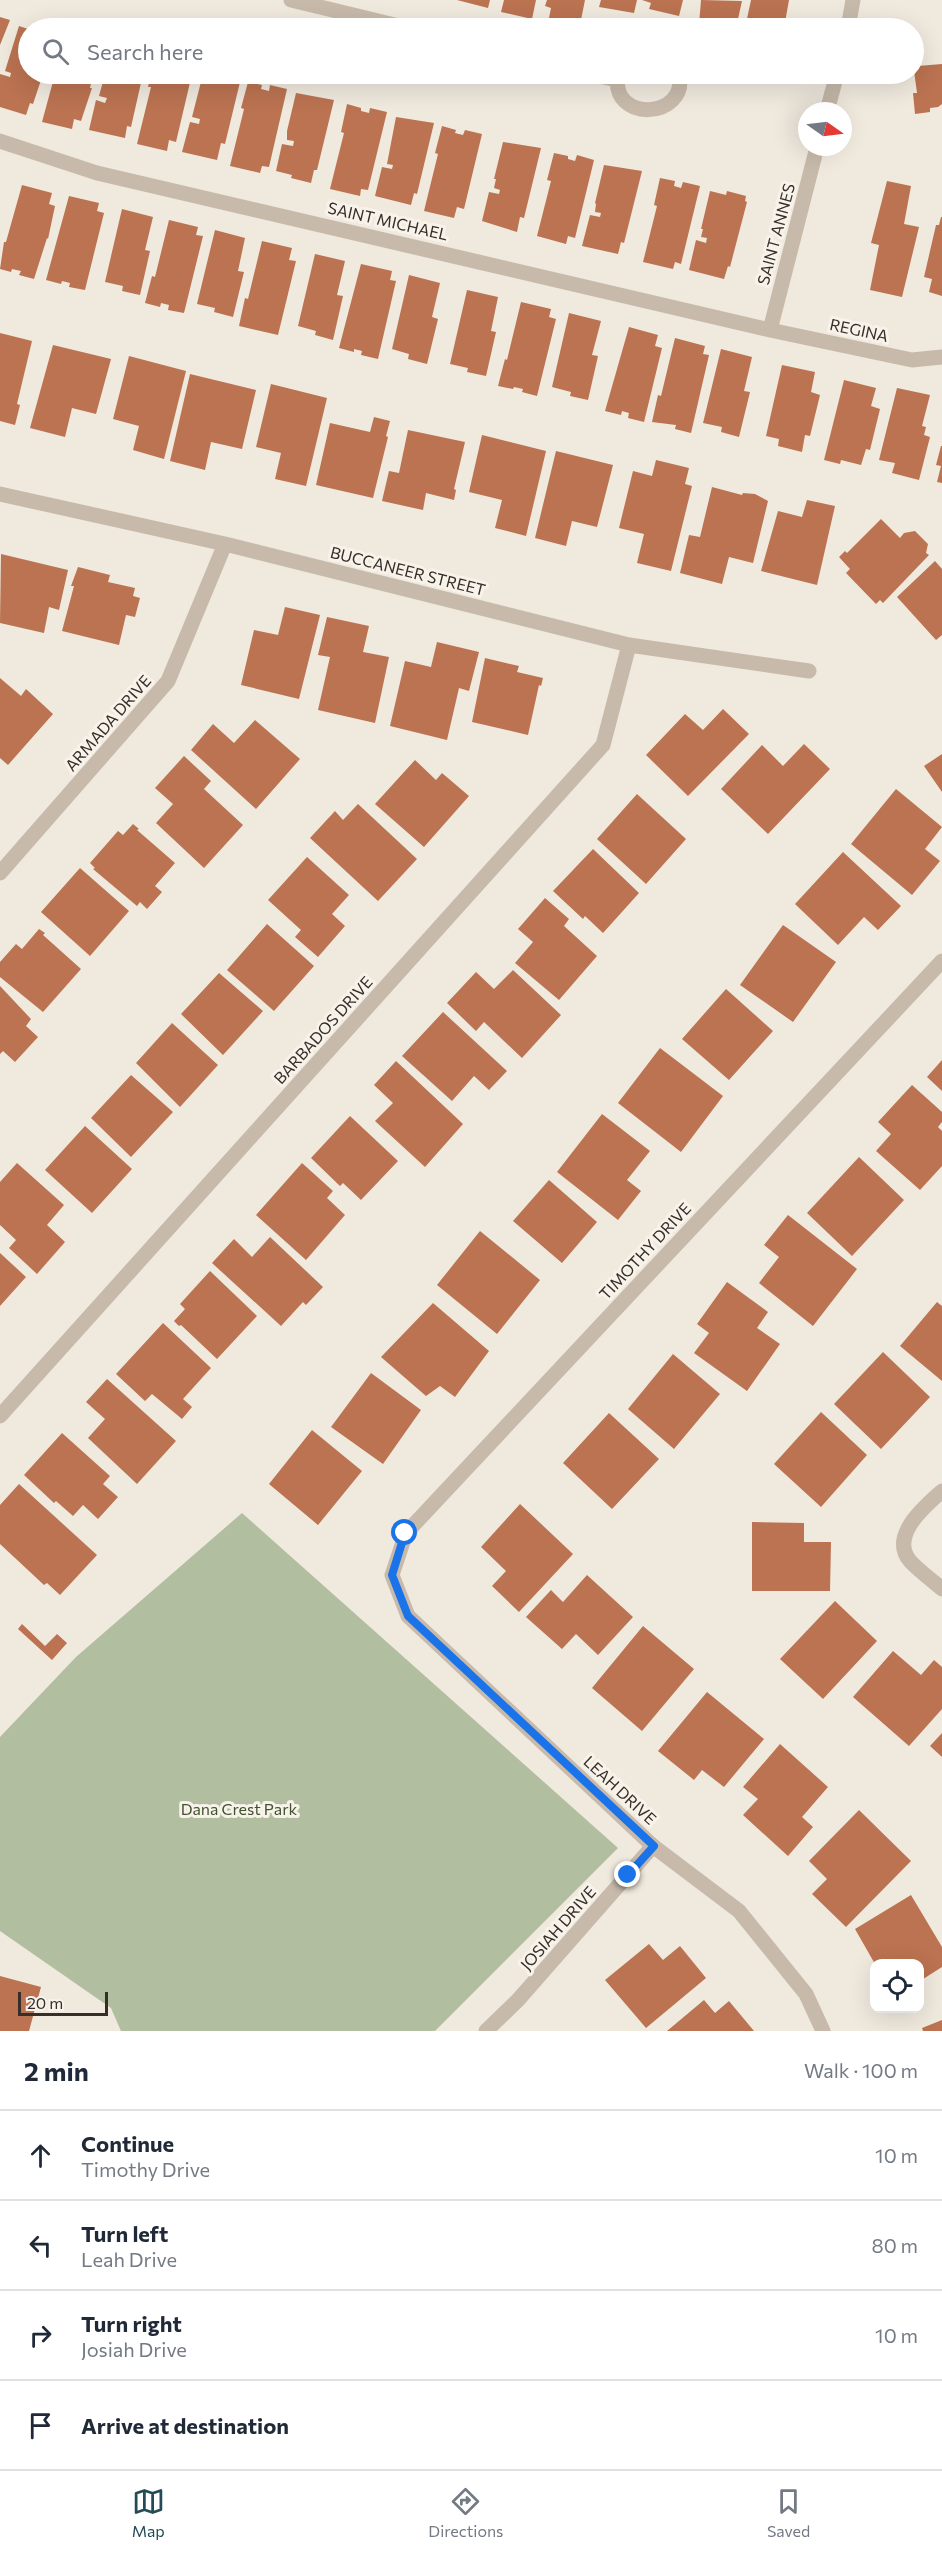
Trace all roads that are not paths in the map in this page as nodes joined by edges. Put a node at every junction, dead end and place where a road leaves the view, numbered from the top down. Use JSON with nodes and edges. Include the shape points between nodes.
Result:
{"nodes":[{"id":1,"x":291,"y":0,"type":"edge"},
{"id":2,"x":853,"y":0,"type":"edge"},
{"id":3,"x":366,"y":18,"type":"edge"},
{"id":4,"x":850,"y":18,"type":"edge"},
{"id":5,"x":618,"y":84,"type":"edge"},
{"id":6,"x":678,"y":84,"type":"edge"},
{"id":7,"x":834,"y":84,"type":"edge"},
{"id":8,"x":829,"y":102,"type":"edge"},
{"id":9,"x":0,"y":141,"type":"edge"},
{"id":10,"x":815,"y":156,"type":"edge"},
{"id":11,"x":770,"y":330,"type":"junction"},
{"id":12,"x":942,"y":357,"type":"edge"},
{"id":13,"x":0,"y":494,"type":"edge"},
{"id":14,"x":225,"y":544,"type":"junction"},
{"id":15,"x":629,"y":645,"type":"junction"},
{"id":16,"x":809,"y":671,"type":"dead end"},
{"id":17,"x":0,"y":873,"type":"edge"},
{"id":18,"x":942,"y":960,"type":"edge"},
{"id":19,"x":0,"y":1416,"type":"edge"},
{"id":20,"x":942,"y":1491,"type":"edge"},
{"id":21,"x":392,"y":1575,"type":"joint"},
{"id":22,"x":942,"y":1589,"type":"edge"},
{"id":23,"x":654,"y":1846,"type":"junction"},
{"id":24,"x":486,"y":2031,"type":"edge"},
{"id":25,"x":823,"y":2031,"type":"edge"}],
"edges":[{"from":1,"to":3,"type":"street"},
{"from":2,"to":4,"type":"street"},
{"from":5,"to":6,"type":"street","via":[[626,102],[649,111],[671,101]]},
{"from":7,"to":8,"type":"street"},
{"from":9,"to":11,"type":"street","name":"SAINT MICHAEL","via":[[97,173]]},
{"from":10,"to":11,"type":"street","name":"SAINT ANNES"},
{"from":11,"to":12,"type":"street","name":"REGINA","via":[[912,360]]},
{"from":13,"to":14,"type":"street","name":"BUCCANEER STREET"},
{"from":14,"to":15,"type":"street","name":"BUCCANEER STREET"},
{"from":14,"to":17,"type":"street","name":"ARMADA DRIVE","via":[[168,681]]},
{"from":15,"to":16,"type":"street","name":"BUCCANEER STREET"},
{"from":15,"to":19,"type":"street","name":"BARBADOS DRIVE","via":[[603,745]]},
{"from":18,"to":21,"type":"street","name":"TIMOTHY DRIVE","via":[[405,1533]]},
{"from":20,"to":22,"type":"street","via":[[924,1507],[903,1541],[909,1560]]},
{"from":21,"to":23,"type":"street","name":"LEAH DRIVE","via":[[408,1616]]},
{"from":23,"to":24,"type":"street","name":"JOSIAH DRIVE"},
{"from":23,"to":25,"type":"street","name":"LEAH DRIVE","via":[[739,1911],[806,1994]]}]}
